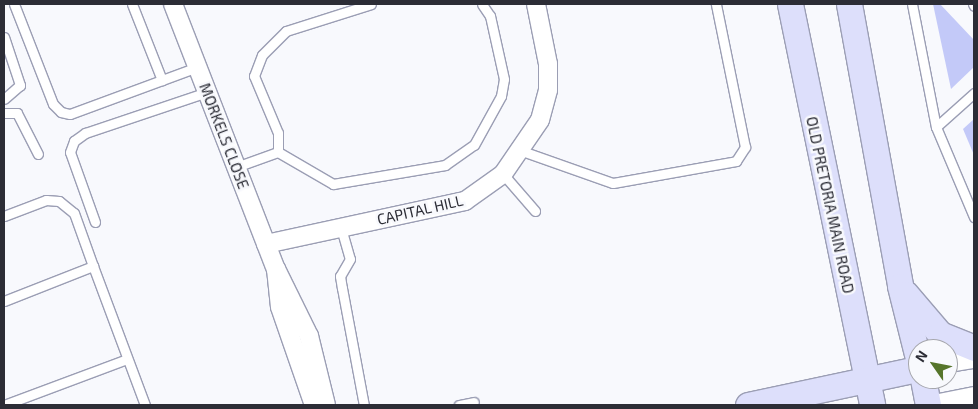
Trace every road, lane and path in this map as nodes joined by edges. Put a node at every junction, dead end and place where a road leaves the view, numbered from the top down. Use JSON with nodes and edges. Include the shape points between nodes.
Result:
{"nodes":[{"id":1,"x":14,"y":4,"type":"edge"},
{"id":2,"x":132,"y":4,"type":"edge"},
{"id":3,"x":173,"y":4,"type":"edge"},
{"id":4,"x":371,"y":4,"type":"edge"},
{"id":5,"x":482,"y":4,"type":"edge"},
{"id":6,"x":536,"y":4,"type":"edge"},
{"id":7,"x":716,"y":4,"type":"edge"},
{"id":8,"x":790,"y":4,"type":"edge"},
{"id":9,"x":849,"y":4,"type":"edge"},
{"id":10,"x":912,"y":4,"type":"edge"},
{"id":11,"x":4,"y":37,"type":"edge"},
{"id":12,"x":197,"y":67,"type":"junction"},
{"id":13,"x":162,"y":80,"type":"junction"},
{"id":14,"x":207,"y":92,"type":"junction"},
{"id":15,"x":974,"y":93,"type":"edge"},
{"id":16,"x":4,"y":99,"type":"edge"},
{"id":17,"x":4,"y":113,"type":"edge"},
{"id":18,"x":936,"y":127,"type":"junction"},
{"id":19,"x":522,"y":151,"type":"junction"},
{"id":20,"x":278,"y":152,"type":"junction"},
{"id":21,"x":38,"y":154,"type":"dead end"},
{"id":22,"x":236,"y":167,"type":"junction"},
{"id":23,"x":504,"y":174,"type":"junction"},
{"id":24,"x":971,"y":198,"type":"edge"},
{"id":25,"x":535,"y":211,"type":"dead end"},
{"id":26,"x":4,"y":216,"type":"edge"},
{"id":27,"x":974,"y":217,"type":"edge"},
{"id":28,"x":95,"y":222,"type":"dead end"},
{"id":29,"x":341,"y":228,"type":"junction"},
{"id":30,"x":266,"y":244,"type":"junction"},
{"id":31,"x":93,"y":266,"type":"junction"},
{"id":32,"x":276,"y":269,"type":"junction"},
{"id":33,"x":900,"y":286,"type":"junction"},
{"id":34,"x":4,"y":301,"type":"edge"},
{"id":35,"x":913,"y":339,"type":"edge"},
{"id":36,"x":974,"y":348,"type":"edge"},
{"id":37,"x":127,"y":358,"type":"junction"},
{"id":38,"x":974,"y":358,"type":"edge"},
{"id":39,"x":958,"y":361,"type":"edge"},
{"id":40,"x":908,"y":371,"type":"edge"},
{"id":41,"x":867,"y":380,"type":"junction"},
{"id":42,"x":925,"y":389,"type":"edge"},
{"id":43,"x":974,"y":396,"type":"edge"},
{"id":44,"x":474,"y":402,"type":"dead end"},
{"id":45,"x":4,"y":405,"type":"edge"},
{"id":46,"x":145,"y":405,"type":"edge"},
{"id":47,"x":314,"y":405,"type":"edge"},
{"id":48,"x":326,"y":405,"type":"edge"},
{"id":49,"x":364,"y":405,"type":"edge"},
{"id":50,"x":459,"y":405,"type":"edge"},
{"id":51,"x":748,"y":405,"type":"edge"},
{"id":52,"x":872,"y":405,"type":"edge"},
{"id":53,"x":929,"y":405,"type":"edge"}],
"edges":[{"from":1,"to":13,"type":"lane","via":[[53,104],[61,112],[70,114]]},
{"from":2,"to":13,"type":"lane"},
{"from":3,"to":12,"type":"street","name":"MORKELS CLOSE"},
{"from":4,"to":20,"type":"lane","via":[[286,31],[262,55],[254,76],[278,133]]},
{"from":5,"to":20,"type":"lane","via":[[490,16],[504,79],[501,96],[474,145],[445,165],[333,184]]},
{"from":6,"to":19,"type":"street","name":"CAPITAL HILL","via":[[548,64],[548,90],[540,120]]},
{"from":7,"to":19,"type":"lane","via":[[746,146],[736,161],[613,183]]},
{"from":8,"to":41,"type":"main road","name":"OLD PRETORIA MAIN ROAD"},
{"from":9,"to":33,"type":"main road"},
{"from":10,"to":18,"type":"lane"},
{"from":11,"to":16,"type":"lane","via":[[20,85]]},
{"from":12,"to":13,"type":"lane"},
{"from":12,"to":14,"type":"street","name":"MORKELS CLOSE"},
{"from":14,"to":22,"type":"street","name":"MORKELS CLOSE"},
{"from":14,"to":28,"type":"lane","via":[[85,133],[74,141],[70,152]]},
{"from":15,"to":18,"type":"lane"},
{"from":17,"to":21,"type":"lane","via":[[17,113]]},
{"from":18,"to":24,"type":"lane"},
{"from":19,"to":23,"type":"street","name":"CAPITAL HILL"},
{"from":20,"to":22,"type":"lane"},
{"from":22,"to":30,"type":"street","name":"MORKELS CLOSE"},
{"from":23,"to":25,"type":"lane"},
{"from":23,"to":29,"type":"street","name":"CAPITAL HILL","via":[[465,201]]},
{"from":24,"to":27,"type":"lane"},
{"from":26,"to":31,"type":"lane","via":[[46,200],[59,201],[74,213]]},
{"from":29,"to":30,"type":"street","name":"CAPITAL HILL"},
{"from":29,"to":49,"type":"lane","via":[[350,259],[340,276]]},
{"from":30,"to":32,"type":"street","name":"MORKELS CLOSE"},
{"from":31,"to":34,"type":"lane"},
{"from":31,"to":37,"type":"lane"},
{"from":32,"to":47,"type":"street","name":"MORKELS CLOSE","via":[[280,307]]},
{"from":32,"to":48,"type":"street","name":"MORKELS CLOSE","via":[[309,336]]},
{"from":33,"to":35,"type":"main road"},
{"from":33,"to":36,"type":"main road","via":[[940,334]]},
{"from":37,"to":45,"type":"lane"},
{"from":37,"to":46,"type":"lane"},
{"from":38,"to":39,"type":"street"},
{"from":40,"to":41,"type":"main road"},
{"from":41,"to":51,"type":"main road"},
{"from":41,"to":52,"type":"main road","name":"OLD PRETORIA MAIN ROAD"},
{"from":42,"to":53,"type":"main road"},
{"from":43,"to":53,"type":"street"},
{"from":44,"to":50,"type":"lane"}]}
